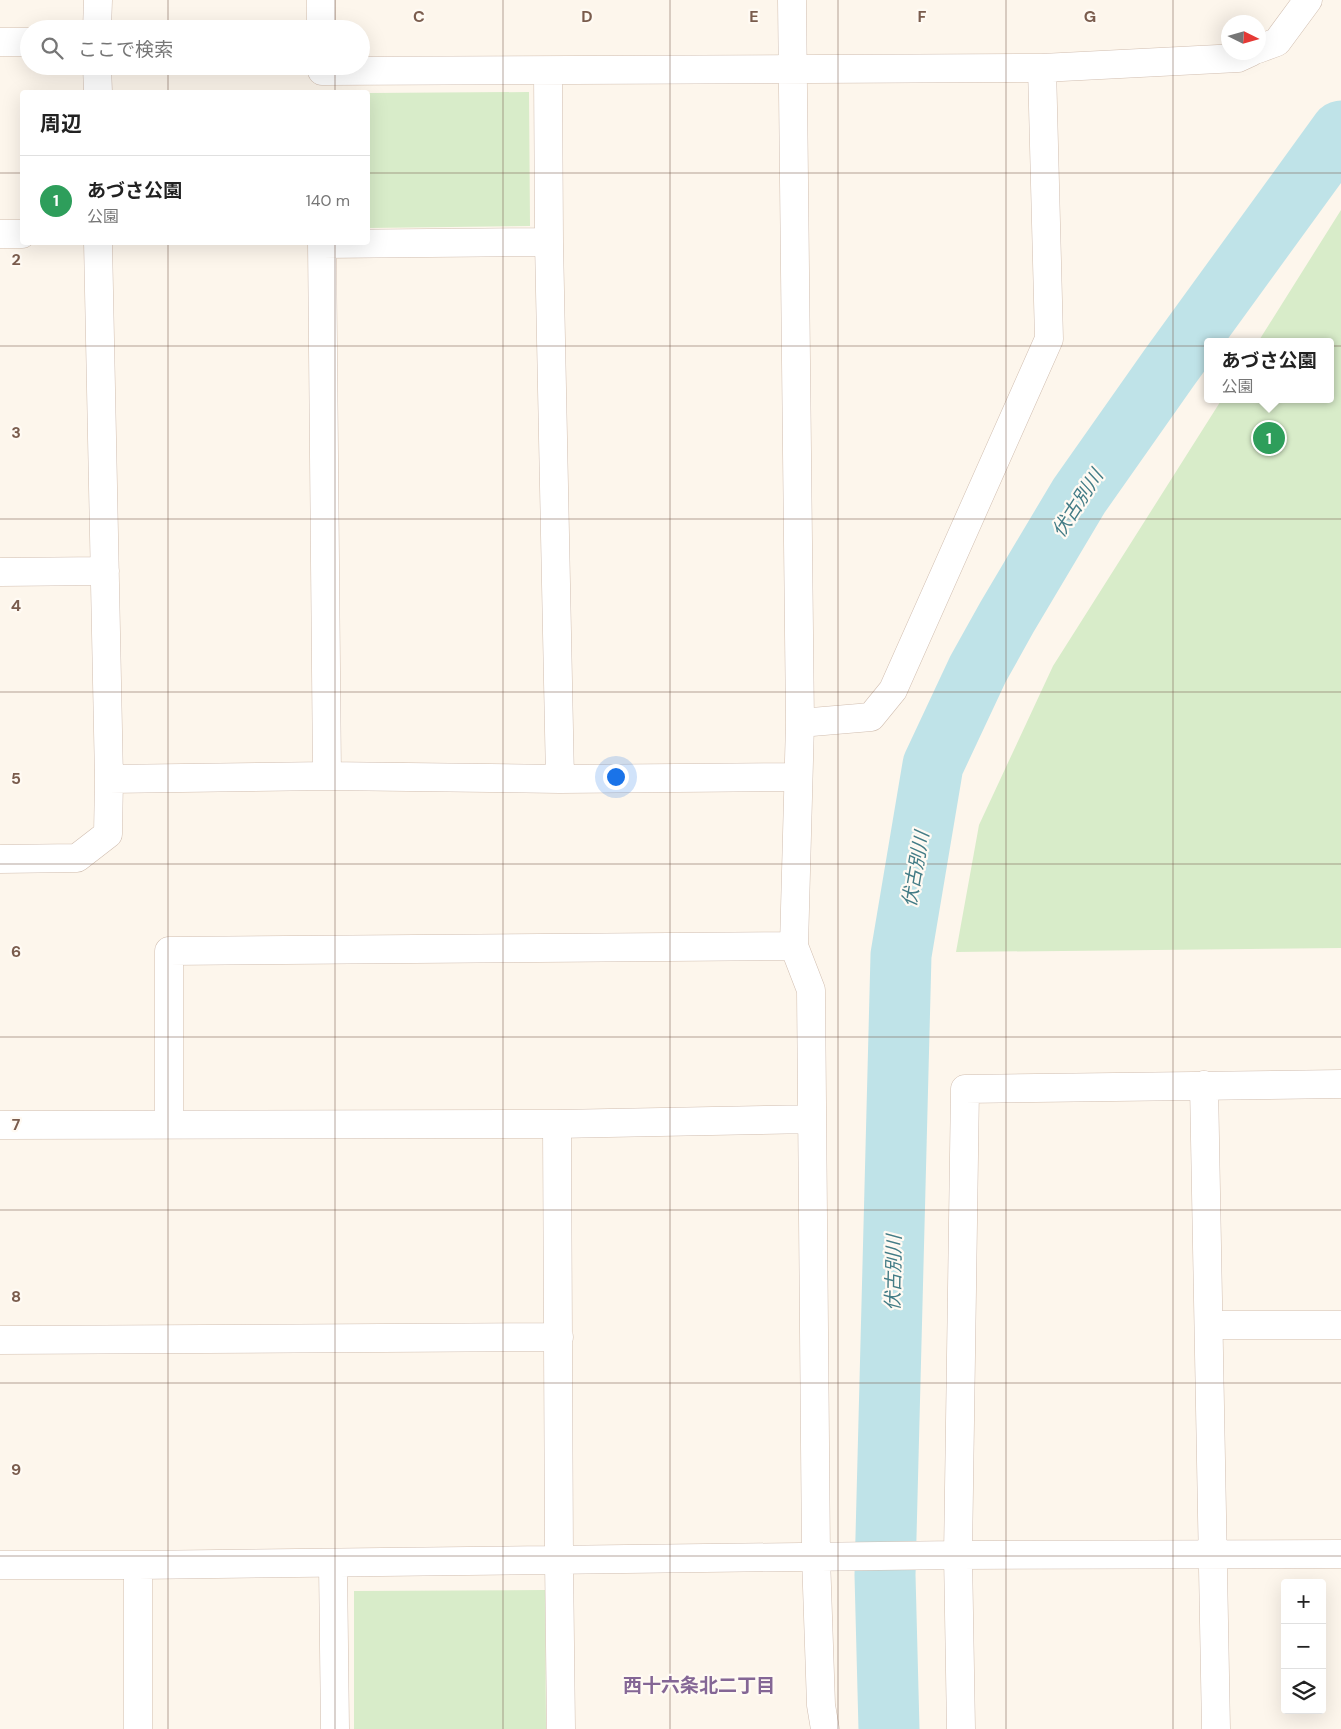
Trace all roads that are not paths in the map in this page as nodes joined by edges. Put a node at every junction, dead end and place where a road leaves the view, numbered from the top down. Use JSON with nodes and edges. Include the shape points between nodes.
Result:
{"nodes":[{"id":1,"x":98,"y":0,"type":"edge"},
{"id":2,"x":321,"y":0,"type":"edge"},
{"id":3,"x":792,"y":0,"type":"edge"},
{"id":4,"x":1308,"y":0,"type":"edge"},
{"id":5,"x":97,"y":20,"type":"edge"},
{"id":6,"x":321,"y":20,"type":"edge"},
{"id":7,"x":0,"y":42,"type":"edge"},
{"id":8,"x":20,"y":42,"type":"edge"},
{"id":9,"x":1266,"y":46,"type":"edge"},
{"id":10,"x":1221,"y":59,"type":"edge"},
{"id":11,"x":792,"y":68,"type":"junction"},
{"id":12,"x":1042,"y":68,"type":"junction"},
{"id":13,"x":548,"y":71,"type":"junction"},
{"id":14,"x":98,"y":75,"type":"edge"},
{"id":15,"x":322,"y":77,"type":"edge"},
{"id":16,"x":98,"y":90,"type":"edge"},
{"id":17,"x":0,"y":234,"type":"edge"},
{"id":18,"x":20,"y":234,"type":"edge"},
{"id":19,"x":549,"y":242,"type":"junction"},
{"id":20,"x":370,"y":243,"type":"edge"},
{"id":21,"x":98,"y":245,"type":"edge"},
{"id":22,"x":322,"y":245,"type":"edge"},
{"id":23,"x":105,"y":571,"type":"junction"},
{"id":24,"x":0,"y":572,"type":"edge"},
{"id":25,"x":800,"y":723,"type":"junction"},
{"id":26,"x":327,"y":776,"type":"junction"},
{"id":27,"x":797,"y":777,"type":"junction"},
{"id":28,"x":109,"y":779,"type":"junction"},
{"id":29,"x":560,"y":779,"type":"junction"},
{"id":30,"x":0,"y":859,"type":"edge"},
{"id":31,"x":794,"y":946,"type":"junction"},
{"id":32,"x":1341,"y":1084,"type":"edge"},
{"id":33,"x":1204,"y":1086,"type":"junction"},
{"id":34,"x":812,"y":1119,"type":"junction"},
{"id":35,"x":169,"y":1124,"type":"junction"},
{"id":36,"x":558,"y":1124,"type":"junction"},
{"id":37,"x":0,"y":1125,"type":"edge"},
{"id":38,"x":1210,"y":1325,"type":"junction"},
{"id":39,"x":1341,"y":1325,"type":"edge"},
{"id":40,"x":559,"y":1337,"type":"junction"},
{"id":41,"x":0,"y":1340,"type":"edge"},
{"id":42,"x":1214,"y":1554,"type":"junction"},
{"id":43,"x":1341,"y":1554,"type":"edge"},
{"id":44,"x":958,"y":1555,"type":"junction"},
{"id":45,"x":816,"y":1557,"type":"junction"},
{"id":46,"x":559,"y":1560,"type":"junction"},
{"id":47,"x":332,"y":1564,"type":"junction"},
{"id":48,"x":0,"y":1565,"type":"edge"},
{"id":49,"x":138,"y":1566,"type":"junction"},
{"id":50,"x":138,"y":1729,"type":"edge"},
{"id":51,"x":336,"y":1729,"type":"edge"},
{"id":52,"x":561,"y":1729,"type":"edge"},
{"id":53,"x":825,"y":1729,"type":"edge"},
{"id":54,"x":961,"y":1729,"type":"edge"},
{"id":55,"x":1216,"y":1729,"type":"edge"}],
"edges":[{"from":1,"to":5,"type":"street"},
{"from":2,"to":6,"type":"street"},
{"from":3,"to":11,"type":"street"},
{"from":4,"to":9,"type":"street","via":[[1277,42]]},
{"from":7,"to":8,"type":"street"},
{"from":10,"to":12,"type":"street"},
{"from":11,"to":12,"type":"street"},
{"from":11,"to":13,"type":"street"},
{"from":11,"to":25,"type":"street"},
{"from":12,"to":25,"type":"street","via":[[1049,339],[893,690],[871,717]]},
{"from":13,"to":15,"type":"street"},
{"from":13,"to":19,"type":"street"},
{"from":14,"to":16,"type":"street"},
{"from":17,"to":18,"type":"street"},
{"from":19,"to":20,"type":"street"},
{"from":19,"to":29,"type":"street"},
{"from":21,"to":23,"type":"street"},
{"from":22,"to":26,"type":"street"},
{"from":23,"to":24,"type":"street"},
{"from":23,"to":28,"type":"street"},
{"from":25,"to":27,"type":"street"},
{"from":26,"to":28,"type":"street"},
{"from":26,"to":29,"type":"street"},
{"from":27,"to":29,"type":"street"},
{"from":27,"to":31,"type":"street"},
{"from":28,"to":30,"type":"street","via":[[108,834],[77,858]]},
{"from":31,"to":34,"type":"street","via":[[811,990]]},
{"from":31,"to":35,"type":"street","via":[[169,951]]},
{"from":32,"to":33,"type":"street"},
{"from":33,"to":38,"type":"street"},
{"from":33,"to":44,"type":"street","via":[[966,1089]]},
{"from":34,"to":36,"type":"street"},
{"from":34,"to":45,"type":"street"},
{"from":35,"to":36,"type":"street"},
{"from":35,"to":37,"type":"street"},
{"from":36,"to":40,"type":"street"},
{"from":38,"to":39,"type":"street"},
{"from":38,"to":42,"type":"street"},
{"from":40,"to":41,"type":"street"},
{"from":40,"to":46,"type":"street"},
{"from":42,"to":43,"type":"street"},
{"from":42,"to":44,"type":"street"},
{"from":42,"to":55,"type":"street"},
{"from":44,"to":45,"type":"street"},
{"from":44,"to":54,"type":"street"},
{"from":45,"to":46,"type":"street"},
{"from":45,"to":53,"type":"street","via":[[821,1705]]},
{"from":46,"to":47,"type":"street"},
{"from":46,"to":52,"type":"street"},
{"from":47,"to":49,"type":"street"},
{"from":47,"to":51,"type":"street"},
{"from":48,"to":49,"type":"street"},
{"from":49,"to":50,"type":"street"}]}
